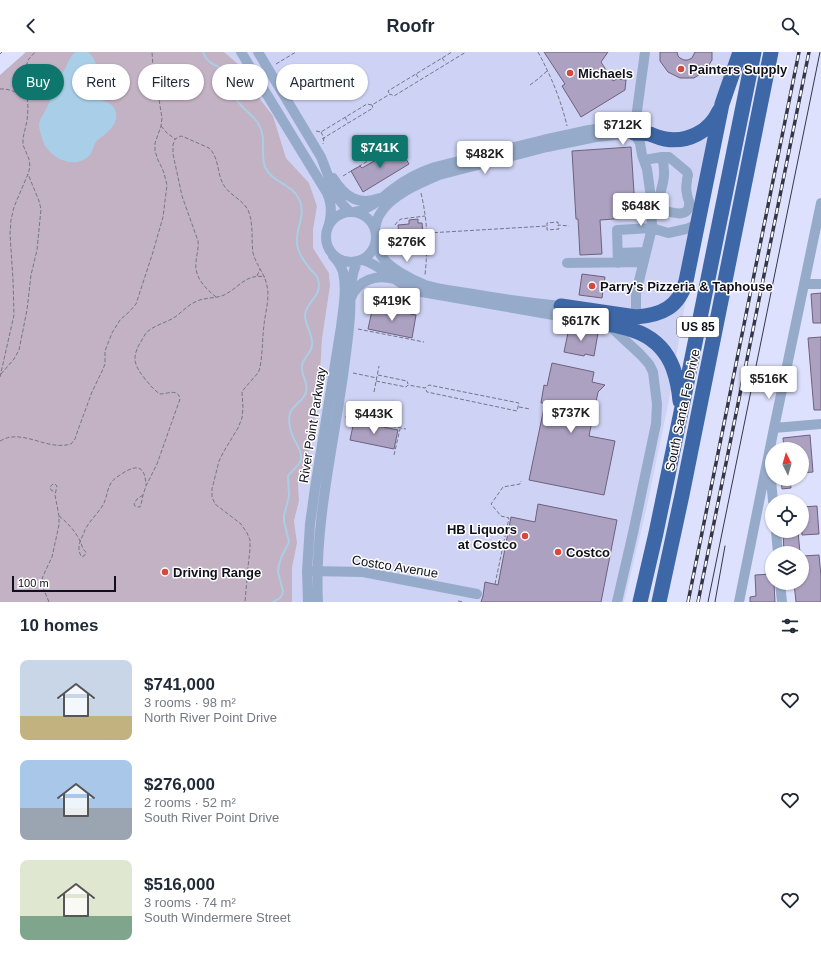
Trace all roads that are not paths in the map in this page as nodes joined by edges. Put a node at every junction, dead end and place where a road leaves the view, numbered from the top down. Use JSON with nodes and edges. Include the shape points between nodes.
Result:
{"nodes":[{"id":1,"x":242,"y":52,"type":"edge"},
{"id":2,"x":258,"y":52,"type":"edge"},
{"id":3,"x":645,"y":52,"type":"edge"},
{"id":4,"x":740,"y":52,"type":"edge"},
{"id":5,"x":754,"y":52,"type":"edge"},
{"id":6,"x":771,"y":52,"type":"edge"},
{"id":7,"x":722,"y":104,"type":"junction"},
{"id":8,"x":634,"y":133,"type":"junction"},
{"id":9,"x":662,"y":157,"type":"junction"},
{"id":10,"x":644,"y":160,"type":"junction"},
{"id":11,"x":325,"y":165,"type":"junction"},
{"id":12,"x":385,"y":195,"type":"junction"},
{"id":13,"x":820,"y":209,"type":"edge"},
{"id":14,"x":352,"y":212,"type":"junction"},
{"id":15,"x":329,"y":224,"type":"junction"},
{"id":16,"x":698,"y":224,"type":"junction"},
{"id":17,"x":652,"y":228,"type":"junction"},
{"id":18,"x":375,"y":229,"type":"junction"},
{"id":19,"x":376,"y":240,"type":"junction"},
{"id":20,"x":646,"y":252,"type":"junction"},
{"id":21,"x":334,"y":256,"type":"junction"},
{"id":22,"x":618,"y":258,"type":"junction"},
{"id":23,"x":360,"y":261,"type":"junction"},
{"id":24,"x":643,"y":262,"type":"junction"},
{"id":25,"x":567,"y":263,"type":"dead end"},
{"id":26,"x":396,"y":280,"type":"junction"},
{"id":27,"x":804,"y":284,"type":"junction"},
{"id":28,"x":821,"y":284,"type":"edge"},
{"id":29,"x":350,"y":300,"type":"junction"},
{"id":30,"x":560,"y":311,"type":"junction"},
{"id":31,"x":636,"y":317,"type":"junction"},
{"id":32,"x":605,"y":324,"type":"junction"},
{"id":33,"x":682,"y":412,"type":"junction"},
{"id":34,"x":821,"y":427,"type":"edge"},
{"id":35,"x":774,"y":428,"type":"junction"},
{"id":36,"x":771,"y":442,"type":"edge"},
{"id":37,"x":765,"y":473,"type":"edge"},
{"id":38,"x":312,"y":571,"type":"junction"},
{"id":39,"x":781,"y":590,"type":"edge"},
{"id":40,"x":477,"y":594,"type":"dead end"},
{"id":41,"x":308,"y":602,"type":"edge"},
{"id":42,"x":318,"y":602,"type":"edge"},
{"id":43,"x":617,"y":602,"type":"edge"},
{"id":44,"x":640,"y":602,"type":"edge"},
{"id":45,"x":658,"y":602,"type":"edge"},
{"id":46,"x":739,"y":602,"type":"edge"},
{"id":47,"x":782,"y":602,"type":"edge"}],
"edges":[{"from":1,"to":15,"type":"street","via":[[330,198],[332,208]]},
{"from":2,"to":11,"type":"street"},
{"from":3,"to":8,"type":"street"},
{"from":4,"to":7,"type":"highway"},
{"from":5,"to":33,"type":"highway","name":"South Santa Fe Drive","number":"US 85"},
{"from":6,"to":45,"type":"highway","name":"South Santa Fe Drive","number":"US 85"},
{"from":7,"to":8,"type":"highway","via":[[717,116],[706,129],[691,137],[666,140],[649,134]]},
{"from":7,"to":16,"type":"highway"},
{"from":8,"to":10,"type":"street","via":[[640,143]]},
{"from":8,"to":12,"type":"street","via":[[618,128],[603,128],[543,140],[426,170]]},
{"from":8,"to":18,"type":"street","via":[[547,147],[439,175],[408,189],[394,199],[379,215]]},
{"from":9,"to":9,"type":"street","via":[[669,157],[687,172],[686,190],[689,201],[684,213],[662,210],[659,204],[663,185]]},
{"from":9,"to":10,"type":"street"},
{"from":10,"to":17,"type":"street","via":[[652,198]]},
{"from":11,"to":12,"type":"street","via":[[339,187],[352,198],[368,201]]},
{"from":11,"to":14,"type":"street","via":[[336,196]]},
{"from":12,"to":14,"type":"street","via":[[365,210]]},
{"from":13,"to":27,"type":"street"},
{"from":14,"to":15,"type":"street","via":[[338,216]]},
{"from":14,"to":18,"type":"street","via":[[366,217]]},
{"from":15,"to":21,"type":"street","via":[[326,242]]},
{"from":16,"to":17,"type":"street","via":[[668,233]]},
{"from":16,"to":31,"type":"highway","via":[[686,281],[679,297],[663,311]]},
{"from":17,"to":20,"type":"street"},
{"from":17,"to":22,"type":"street","via":[[617,230]]},
{"from":18,"to":19,"type":"street"},
{"from":19,"to":23,"type":"street","via":[[372,251]]},
{"from":19,"to":30,"type":"street","via":[[383,258],[398,271],[424,284]]},
{"from":20,"to":22,"type":"street"},
{"from":20,"to":24,"type":"street"},
{"from":21,"to":23,"type":"street","via":[[350,263]]},
{"from":21,"to":38,"type":"street","name":"River Point Parkway","via":[[343,272],[344,303],[312,510],[309,542]]},
{"from":22,"to":24,"type":"street"},
{"from":22,"to":25,"type":"street"},
{"from":23,"to":26,"type":"street","via":[[380,267]]},
{"from":23,"to":29,"type":"street","name":"River Point Parkway","via":[[352,279]]},
{"from":24,"to":31,"type":"street","via":[[636,294]]},
{"from":26,"to":29,"type":"street","via":[[383,277],[367,280],[356,288]]},
{"from":26,"to":30,"type":"street","via":[[422,292]]},
{"from":27,"to":28,"type":"street"},
{"from":27,"to":35,"type":"street"},
{"from":29,"to":38,"type":"street","name":"River Point Parkway","via":[[345,362]]},
{"from":30,"to":31,"type":"highway"},
{"from":30,"to":32,"type":"highway"},
{"from":32,"to":33,"type":"highway","via":[[638,332],[660,347],[674,369]]},
{"from":32,"to":43,"type":"street","via":[[647,360],[654,372],[657,404],[657,418]]},
{"from":33,"to":44,"type":"highway","name":"South Santa Fe Drive","number":"US 85"},
{"from":34,"to":35,"type":"street"},
{"from":35,"to":36,"type":"street"},
{"from":37,"to":46,"type":"street"},
{"from":38,"to":40,"type":"street","name":"Costco Avenue","via":[[370,573]]},
{"from":38,"to":41,"type":"street","name":"River Point Parkway"},
{"from":38,"to":42,"type":"street","name":"River Point Parkway"},
{"from":39,"to":47,"type":"street"}]}
